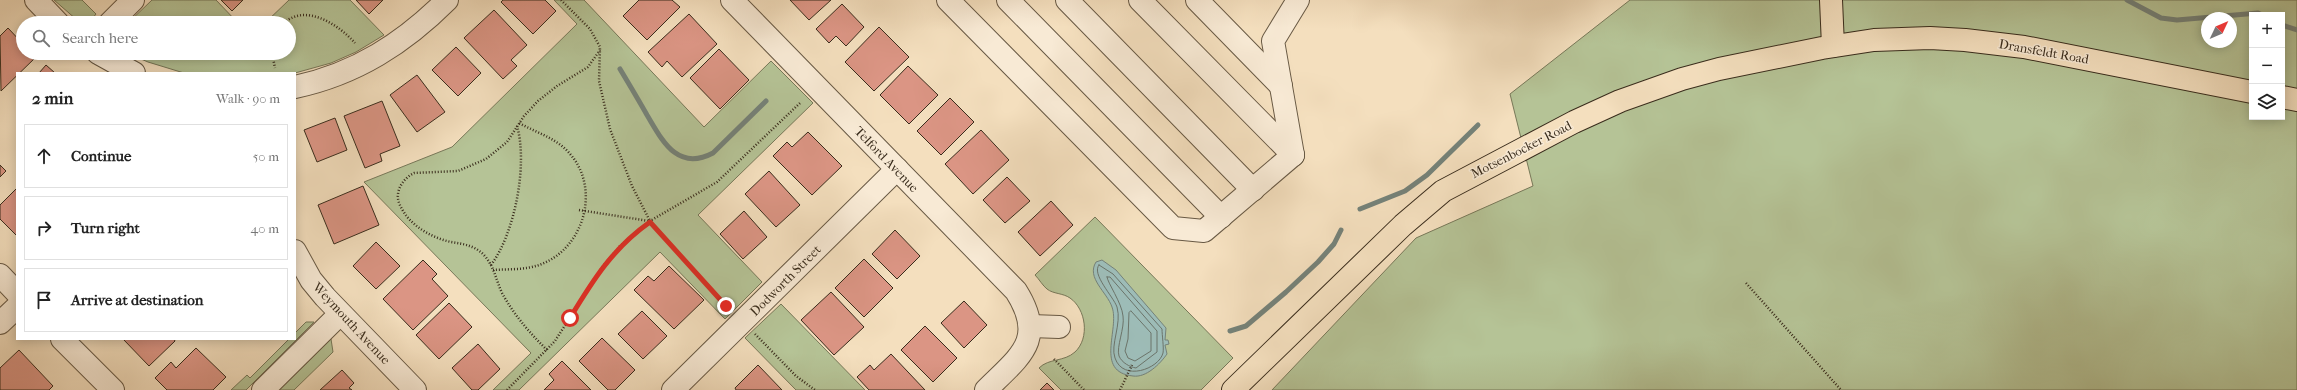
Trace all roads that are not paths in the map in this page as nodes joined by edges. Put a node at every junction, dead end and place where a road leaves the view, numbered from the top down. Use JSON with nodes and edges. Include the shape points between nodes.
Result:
{"nodes":[{"id":1,"x":36,"y":0,"type":"edge"},
{"id":2,"x":134,"y":0,"type":"edge"},
{"id":3,"x":448,"y":0,"type":"edge"},
{"id":4,"x":732,"y":0,"type":"edge"},
{"id":5,"x":948,"y":0,"type":"edge"},
{"id":6,"x":1008,"y":0,"type":"edge"},
{"id":7,"x":1067,"y":0,"type":"edge"},
{"id":8,"x":1140,"y":0,"type":"edge"},
{"id":9,"x":1197,"y":0,"type":"edge"},
{"id":10,"x":1831,"y":0,"type":"edge"},
{"id":11,"x":1288,"y":4,"type":"edge"},
{"id":12,"x":51,"y":16,"type":"edge"},
{"id":13,"x":117,"y":16,"type":"edge"},
{"id":14,"x":1833,"y":46,"type":"junction"},
{"id":15,"x":111,"y":60,"type":"edge"},
{"id":16,"x":132,"y":72,"type":"edge"},
{"id":17,"x":1281,"y":86,"type":"junction"},
{"id":18,"x":296,"y":87,"type":"edge"},
{"id":19,"x":2249,"y":91,"type":"edge"},
{"id":20,"x":2285,"y":98,"type":"edge"},
{"id":21,"x":2297,"y":100,"type":"edge"},
{"id":22,"x":1293,"y":155,"type":"junction"},
{"id":23,"x":897,"y":169,"type":"junction"},
{"id":24,"x":1253,"y":190,"type":"junction"},
{"id":25,"x":1220,"y":217,"type":"junction"},
{"id":26,"x":296,"y":253,"type":"edge"},
{"id":27,"x":0,"y":275,"type":"edge"},
{"id":28,"x":16,"y":291,"type":"edge"},
{"id":29,"x":16,"y":308,"type":"edge"},
{"id":30,"x":340,"y":314,"type":"junction"},
{"id":31,"x":0,"y":323,"type":"edge"},
{"id":32,"x":1031,"y":326,"type":"junction"},
{"id":33,"x":1059,"y":327,"type":"dead end"},
{"id":34,"x":63,"y":340,"type":"edge"},
{"id":35,"x":112,"y":390,"type":"edge"},
{"id":36,"x":263,"y":390,"type":"edge"},
{"id":37,"x":415,"y":390,"type":"edge"},
{"id":38,"x":673,"y":390,"type":"edge"},
{"id":39,"x":986,"y":390,"type":"edge"},
{"id":40,"x":1233,"y":390,"type":"edge"}],
"edges":[{"from":1,"to":12,"type":"street"},
{"from":2,"to":13,"type":"street"},
{"from":3,"to":18,"type":"street","via":[[411,34],[377,57],[333,77]]},
{"from":4,"to":23,"type":"street","name":"Telford Avenue"},
{"from":5,"to":25,"type":"street","via":[[1173,228],[1204,231]]},
{"from":6,"to":25,"type":"street"},
{"from":7,"to":24,"type":"street"},
{"from":8,"to":22,"type":"street"},
{"from":9,"to":17,"type":"street"},
{"from":10,"to":14,"type":"main road"},
{"from":11,"to":17,"type":"street","via":[[1273,41]]},
{"from":14,"to":19,"type":"main road","name":"Dransfeldt Road","via":[[1900,39],[1972,40],[2107,62]]},
{"from":14,"to":40,"type":"main road","name":"Motsenbocker Road","via":[[1719,69],[1651,90],[1574,122],[1455,183],[1413,215]]},
{"from":15,"to":16,"type":"street"},
{"from":17,"to":22,"type":"street"},
{"from":20,"to":21,"type":"main road"},
{"from":22,"to":24,"type":"street"},
{"from":23,"to":32,"type":"street","name":"Telford Avenue","via":[[1016,291],[1026,307]]},
{"from":23,"to":38,"type":"street","name":"Dodworth Street"},
{"from":24,"to":25,"type":"street"},
{"from":26,"to":30,"type":"street","name":"Weymouth Avenue","via":[[312,280]]},
{"from":27,"to":28,"type":"street"},
{"from":29,"to":31,"type":"street"},
{"from":30,"to":36,"type":"street"},
{"from":30,"to":37,"type":"street","name":"Weymouth Avenue"},
{"from":32,"to":33,"type":"street"},
{"from":32,"to":39,"type":"street","via":[[1027,343],[1018,358]]},
{"from":34,"to":35,"type":"street"}]}
